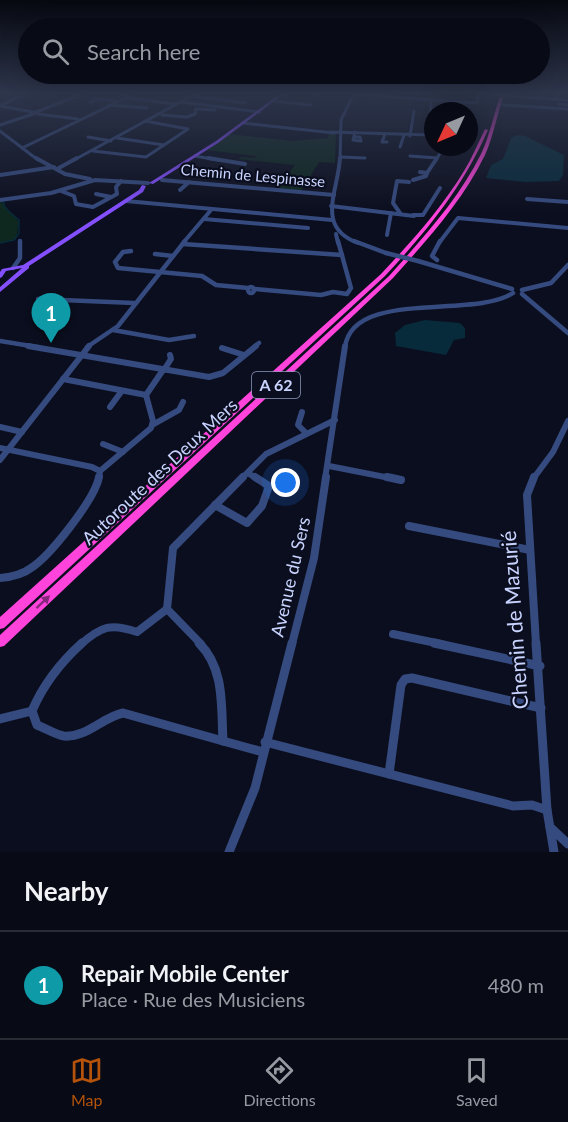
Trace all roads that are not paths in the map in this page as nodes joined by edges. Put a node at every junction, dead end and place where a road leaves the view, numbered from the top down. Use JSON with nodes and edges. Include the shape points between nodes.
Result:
{"nodes":[{"id":1,"x":341,"y":132,"type":"edge"},
{"id":2,"x":2,"y":133,"type":"edge"},
{"id":3,"x":53,"y":133,"type":"edge"},
{"id":4,"x":126,"y":133,"type":"edge"},
{"id":5,"x":181,"y":133,"type":"edge"},
{"id":6,"x":229,"y":133,"type":"edge"},
{"id":7,"x":346,"y":133,"type":"edge"},
{"id":8,"x":411,"y":133,"type":"edge"},
{"id":9,"x":483,"y":133,"type":"edge"},
{"id":10,"x":491,"y":133,"type":"edge"},
{"id":11,"x":385,"y":134,"type":"junction"},
{"id":12,"x":404,"y":135,"type":"junction"},
{"id":13,"x":424,"y":135,"type":"edge"},
{"id":14,"x":410,"y":136,"type":"junction"},
{"id":15,"x":88,"y":137,"type":"dead end"},
{"id":16,"x":117,"y":138,"type":"junction"},
{"id":17,"x":111,"y":141,"type":"junction"},
{"id":18,"x":387,"y":142,"type":"dead end"},
{"id":19,"x":164,"y":145,"type":"junction"},
{"id":20,"x":400,"y":147,"type":"dead end"},
{"id":21,"x":22,"y":148,"type":"junction"},
{"id":22,"x":92,"y":151,"type":"junction"},
{"id":23,"x":410,"y":156,"type":"dead end"},
{"id":24,"x":196,"y":157,"type":"junction"},
{"id":25,"x":339,"y":157,"type":"junction"},
{"id":26,"x":365,"y":158,"type":"dead end"},
{"id":27,"x":437,"y":158,"type":"joint"},
{"id":28,"x":245,"y":164,"type":"dead end"},
{"id":29,"x":56,"y":168,"type":"junction"},
{"id":30,"x":420,"y":172,"type":"dead end"},
{"id":31,"x":427,"y":173,"type":"junction"},
{"id":32,"x":0,"y":175,"type":"edge"},
{"id":33,"x":167,"y":175,"type":"junction"},
{"id":34,"x":93,"y":180,"type":"junction"},
{"id":35,"x":162,"y":180,"type":"junction"},
{"id":36,"x":121,"y":181,"type":"junction"},
{"id":37,"x":189,"y":182,"type":"junction"},
{"id":38,"x":148,"y":185,"type":"junction"},
{"id":39,"x":440,"y":188,"type":"dead end"},
{"id":40,"x":60,"y":190,"type":"junction"},
{"id":41,"x":180,"y":190,"type":"dead end"},
{"id":42,"x":96,"y":194,"type":"dead end"},
{"id":43,"x":334,"y":195,"type":"junction"},
{"id":44,"x":111,"y":197,"type":"junction"},
{"id":45,"x":527,"y":199,"type":"dead end"},
{"id":46,"x":0,"y":200,"type":"edge"},
{"id":47,"x":126,"y":201,"type":"junction"},
{"id":48,"x":568,"y":202,"type":"edge"},
{"id":49,"x":331,"y":206,"type":"junction"},
{"id":50,"x":211,"y":210,"type":"junction"},
{"id":51,"x":391,"y":213,"type":"junction"},
{"id":52,"x":399,"y":213,"type":"junction"},
{"id":53,"x":204,"y":219,"type":"junction"},
{"id":54,"x":332,"y":220,"type":"junction"},
{"id":55,"x":308,"y":228,"type":"dead end"},
{"id":56,"x":568,"y":228,"type":"edge"},
{"id":57,"x":387,"y":235,"type":"dead end"},
{"id":58,"x":345,"y":238,"type":"junction"},
{"id":59,"x":20,"y":241,"type":"dead end"},
{"id":60,"x":183,"y":244,"type":"junction"},
{"id":61,"x":131,"y":251,"type":"dead end"},
{"id":62,"x":155,"y":254,"type":"dead end"},
{"id":63,"x":342,"y":255,"type":"junction"},
{"id":64,"x":172,"y":256,"type":"junction"},
{"id":65,"x":437,"y":260,"type":"dead end"},
{"id":66,"x":568,"y":266,"type":"edge"},
{"id":67,"x":17,"y":270,"type":"junction"},
{"id":68,"x":158,"y":273,"type":"junction"},
{"id":69,"x":4,"y":277,"type":"edge"},
{"id":70,"x":2,"y":288,"type":"edge"},
{"id":71,"x":513,"y":291,"type":"junction"},
{"id":72,"x":522,"y":292,"type":"junction"},
{"id":73,"x":38,"y":299,"type":"dead end"},
{"id":74,"x":134,"y":303,"type":"junction"},
{"id":75,"x":113,"y":330,"type":"junction"},
{"id":76,"x":568,"y":333,"type":"edge"},
{"id":77,"x":194,"y":336,"type":"dead end"},
{"id":78,"x":0,"y":341,"type":"edge"},
{"id":79,"x":259,"y":343,"type":"dead end"},
{"id":80,"x":222,"y":348,"type":"dead end"},
{"id":81,"x":82,"y":354,"type":"junction"},
{"id":82,"x":170,"y":355,"type":"dead end"},
{"id":83,"x":244,"y":355,"type":"junction"},
{"id":84,"x":164,"y":370,"type":"junction"},
{"id":85,"x":63,"y":379,"type":"junction"},
{"id":86,"x":121,"y":392,"type":"junction"},
{"id":87,"x":146,"y":395,"type":"junction"},
{"id":88,"x":183,"y":402,"type":"dead end"},
{"id":89,"x":110,"y":407,"type":"dead end"},
{"id":90,"x":302,"y":412,"type":"dead end"},
{"id":91,"x":335,"y":420,"type":"junction"},
{"id":92,"x":568,"y":421,"type":"edge"},
{"id":93,"x":154,"y":424,"type":"junction"},
{"id":94,"x":0,"y":427,"type":"edge"},
{"id":95,"x":315,"y":429,"type":"junction"},
{"id":96,"x":22,"y":432,"type":"junction"},
{"id":97,"x":306,"y":433,"type":"junction"},
{"id":98,"x":333,"y":441,"type":"junction"},
{"id":99,"x":103,"y":444,"type":"dead end"},
{"id":100,"x":0,"y":448,"type":"edge"},
{"id":101,"x":8,"y":450,"type":"junction"},
{"id":102,"x":123,"y":452,"type":"junction"},
{"id":103,"x":0,"y":460,"type":"edge"},
{"id":104,"x":329,"y":466,"type":"junction"},
{"id":105,"x":100,"y":471,"type":"junction"},
{"id":106,"x":248,"y":473,"type":"junction"},
{"id":107,"x":401,"y":480,"type":"dead end"},
{"id":108,"x":215,"y":505,"type":"junction"},
{"id":109,"x":409,"y":526,"type":"dead end"},
{"id":110,"x":530,"y":550,"type":"junction"},
{"id":111,"x":0,"y":578,"type":"edge"},
{"id":112,"x":167,"y":609,"type":"junction"},
{"id":113,"x":0,"y":624,"type":"edge"},
{"id":114,"x":393,"y":634,"type":"dead end"},
{"id":115,"x":0,"y":642,"type":"edge"},
{"id":116,"x":540,"y":666,"type":"junction"},
{"id":117,"x":541,"y":708,"type":"junction"},
{"id":118,"x":32,"y":711,"type":"junction"},
{"id":119,"x":0,"y":719,"type":"edge"},
{"id":120,"x":223,"y":741,"type":"junction"},
{"id":121,"x":264,"y":747,"type":"junction"},
{"id":122,"x":389,"y":774,"type":"junction"},
{"id":123,"x":547,"y":810,"type":"junction"},
{"id":124,"x":549,"y":827,"type":"junction"},
{"id":125,"x":568,"y":844,"type":"edge"},
{"id":126,"x":229,"y":852,"type":"edge"},
{"id":127,"x":554,"y":852,"type":"edge"}],
"edges":[{"from":1,"to":25,"type":"street"},
{"from":2,"to":21,"type":"street"},
{"from":3,"to":21,"type":"street"},
{"from":4,"to":16,"type":"street"},
{"from":5,"to":19,"type":"street"},
{"from":6,"to":24,"type":"main road"},
{"from":7,"to":11,"type":"street"},
{"from":8,"to":14,"type":"street"},
{"from":9,"to":113,"type":"highway","name":"Autoroute des Deux Mers","number":"A 62","via":[[466,173],[426,228],[390,267]]},
{"from":115,"to":10,"type":"highway","name":"Autoroute des Deux Mers","number":"A 62","one_way":true,"via":[[391,277],[446,213],[472,174]]},
{"from":11,"to":12,"type":"street"},
{"from":11,"to":18,"type":"street","via":[[382,142]]},
{"from":12,"to":14,"type":"street"},
{"from":12,"to":20,"type":"street"},
{"from":13,"to":14,"type":"street"},
{"from":15,"to":17,"type":"street"},
{"from":16,"to":17,"type":"street"},
{"from":16,"to":19,"type":"street"},
{"from":17,"to":22,"type":"street"},
{"from":19,"to":22,"type":"street","via":[[141,158]]},
{"from":21,"to":29,"type":"street"},
{"from":22,"to":29,"type":"street"},
{"from":23,"to":27,"type":"street"},
{"from":24,"to":28,"type":"street"},
{"from":24,"to":33,"type":"main road"},
{"from":25,"to":26,"type":"street"},
{"from":25,"to":43,"type":"street"},
{"from":27,"to":31,"type":"street"},
{"from":29,"to":32,"type":"street"},
{"from":29,"to":34,"type":"street","via":[[71,177]]},
{"from":30,"to":31,"type":"street"},
{"from":31,"to":52,"type":"street","via":[[413,178],[411,183],[397,181],[393,203]]},
{"from":33,"to":35,"type":"main road"},
{"from":33,"to":38,"type":"main road"},
{"from":34,"to":36,"type":"street"},
{"from":34,"to":40,"type":"street"},
{"from":35,"to":37,"type":"street","name":"Chemin de Lespinasse"},
{"from":35,"to":38,"type":"main road"},
{"from":36,"to":38,"type":"street"},
{"from":36,"to":44,"type":"street"},
{"from":37,"to":41,"type":"street"},
{"from":37,"to":43,"type":"street","name":"Chemin de Lespinasse"},
{"from":38,"to":47,"type":"main road"},
{"from":39,"to":52,"type":"street","via":[[423,215]]},
{"from":40,"to":44,"type":"street","via":[[74,196],[76,204],[88,207]]},
{"from":40,"to":46,"type":"street"},
{"from":42,"to":44,"type":"street"},
{"from":43,"to":49,"type":"street","name":"Chemin de Lespinasse"},
{"from":45,"to":48,"type":"street"},
{"from":47,"to":50,"type":"street"},
{"from":47,"to":67,"type":"main road"},
{"from":49,"to":51,"type":"street"},
{"from":49,"to":54,"type":"street","name":"Chemin de Lespinasse"},
{"from":50,"to":53,"type":"street"},
{"from":50,"to":54,"type":"street"},
{"from":51,"to":52,"type":"street"},
{"from":51,"to":57,"type":"street"},
{"from":53,"to":55,"type":"street"},
{"from":53,"to":60,"type":"street"},
{"from":54,"to":58,"type":"street"},
{"from":56,"to":65,"type":"street","via":[[460,218],[432,252]]},
{"from":58,"to":63,"type":"street","via":[[336,237]]},
{"from":58,"to":71,"type":"street","bridge":true},
{"from":59,"to":67,"type":"street"},
{"from":60,"to":63,"type":"street"},
{"from":60,"to":64,"type":"street"},
{"from":61,"to":68,"type":"street","via":[[123,252],[115,262],[118,268]]},
{"from":62,"to":64,"type":"street"},
{"from":63,"to":68,"type":"street","via":[[351,288],[347,294],[255,289],[250,292],[248,288],[216,285],[202,276]]},
{"from":64,"to":68,"type":"street"},
{"from":66,"to":72,"type":"street","via":[[550,283]]},
{"from":67,"to":69,"type":"main road"},
{"from":67,"to":69,"type":"main road","via":[[4,270]]},
{"from":68,"to":74,"type":"street"},
{"from":69,"to":70,"type":"main road"},
{"from":71,"to":72,"type":"street"},
{"from":71,"to":91,"type":"street","name":"Avenue du Sers","via":[[492,303],[404,309],[360,323],[344,343]]},
{"from":72,"to":76,"type":"street"},
{"from":73,"to":74,"type":"street"},
{"from":74,"to":75,"type":"street"},
{"from":75,"to":77,"type":"street","via":[[169,340]]},
{"from":75,"to":81,"type":"street","via":[[94,340]]},
{"from":78,"to":81,"type":"street"},
{"from":79,"to":83,"type":"street"},
{"from":80,"to":83,"type":"street"},
{"from":81,"to":84,"type":"street"},
{"from":81,"to":85,"type":"street"},
{"from":82,"to":84,"type":"street"},
{"from":83,"to":84,"type":"street","via":[[217,376]]},
{"from":84,"to":87,"type":"street"},
{"from":85,"to":86,"type":"street"},
{"from":85,"to":96,"type":"street"},
{"from":86,"to":87,"type":"street"},
{"from":86,"to":89,"type":"street"},
{"from":87,"to":93,"type":"street"},
{"from":88,"to":93,"type":"street","via":[[178,410]]},
{"from":90,"to":97,"type":"street","via":[[298,425]]},
{"from":91,"to":95,"type":"street"},
{"from":91,"to":98,"type":"street","name":"Avenue du Sers"},
{"from":92,"to":110,"type":"street","name":"Chemin de Mazurié","via":[[529,488]]},
{"from":93,"to":102,"type":"street"},
{"from":94,"to":96,"type":"street"},
{"from":95,"to":97,"type":"street"},
{"from":95,"to":98,"type":"street","via":[[327,431]]},
{"from":96,"to":101,"type":"street"},
{"from":97,"to":106,"type":"street","via":[[266,454]]},
{"from":98,"to":104,"type":"street","name":"Avenue du Sers"},
{"from":99,"to":102,"type":"street"},
{"from":100,"to":101,"type":"street"},
{"from":101,"to":103,"type":"street"},
{"from":101,"to":105,"type":"street"},
{"from":102,"to":105,"type":"street"},
{"from":104,"to":107,"type":"street"},
{"from":104,"to":121,"type":"street","name":"Avenue du Sers","via":[[314,558]]},
{"from":105,"to":111,"type":"street","via":[[98,482],[46,556],[24,575]]},
{"from":106,"to":108,"type":"street"},
{"from":106,"to":108,"type":"street","via":[[269,486],[262,506],[247,523]]},
{"from":108,"to":112,"type":"street","via":[[173,548]]},
{"from":109,"to":110,"type":"street"},
{"from":110,"to":116,"type":"street","name":"Chemin de Mazurié"},
{"from":112,"to":118,"type":"street","via":[[137,632],[111,625],[92,633],[42,689]]},
{"from":112,"to":120,"type":"street","via":[[211,656],[219,677]]},
{"from":114,"to":116,"type":"street"},
{"from":116,"to":117,"type":"street","name":"Chemin de Mazurié"},
{"from":117,"to":122,"type":"street","via":[[405,679]]},
{"from":117,"to":123,"type":"street","name":"Chemin de Mazurié"},
{"from":118,"to":119,"type":"street"},
{"from":118,"to":120,"type":"street","via":[[37,724],[64,736],[82,734],[123,713]]},
{"from":120,"to":121,"type":"street"},
{"from":121,"to":122,"type":"street"},
{"from":121,"to":126,"type":"street","name":"Avenue du Sers","via":[[255,788]]},
{"from":122,"to":123,"type":"street","via":[[513,806]]},
{"from":123,"to":124,"type":"street","name":"Chemin de Mazurié"},
{"from":124,"to":125,"type":"street"},
{"from":124,"to":127,"type":"street","name":"Chemin de Mazurié"}]}
